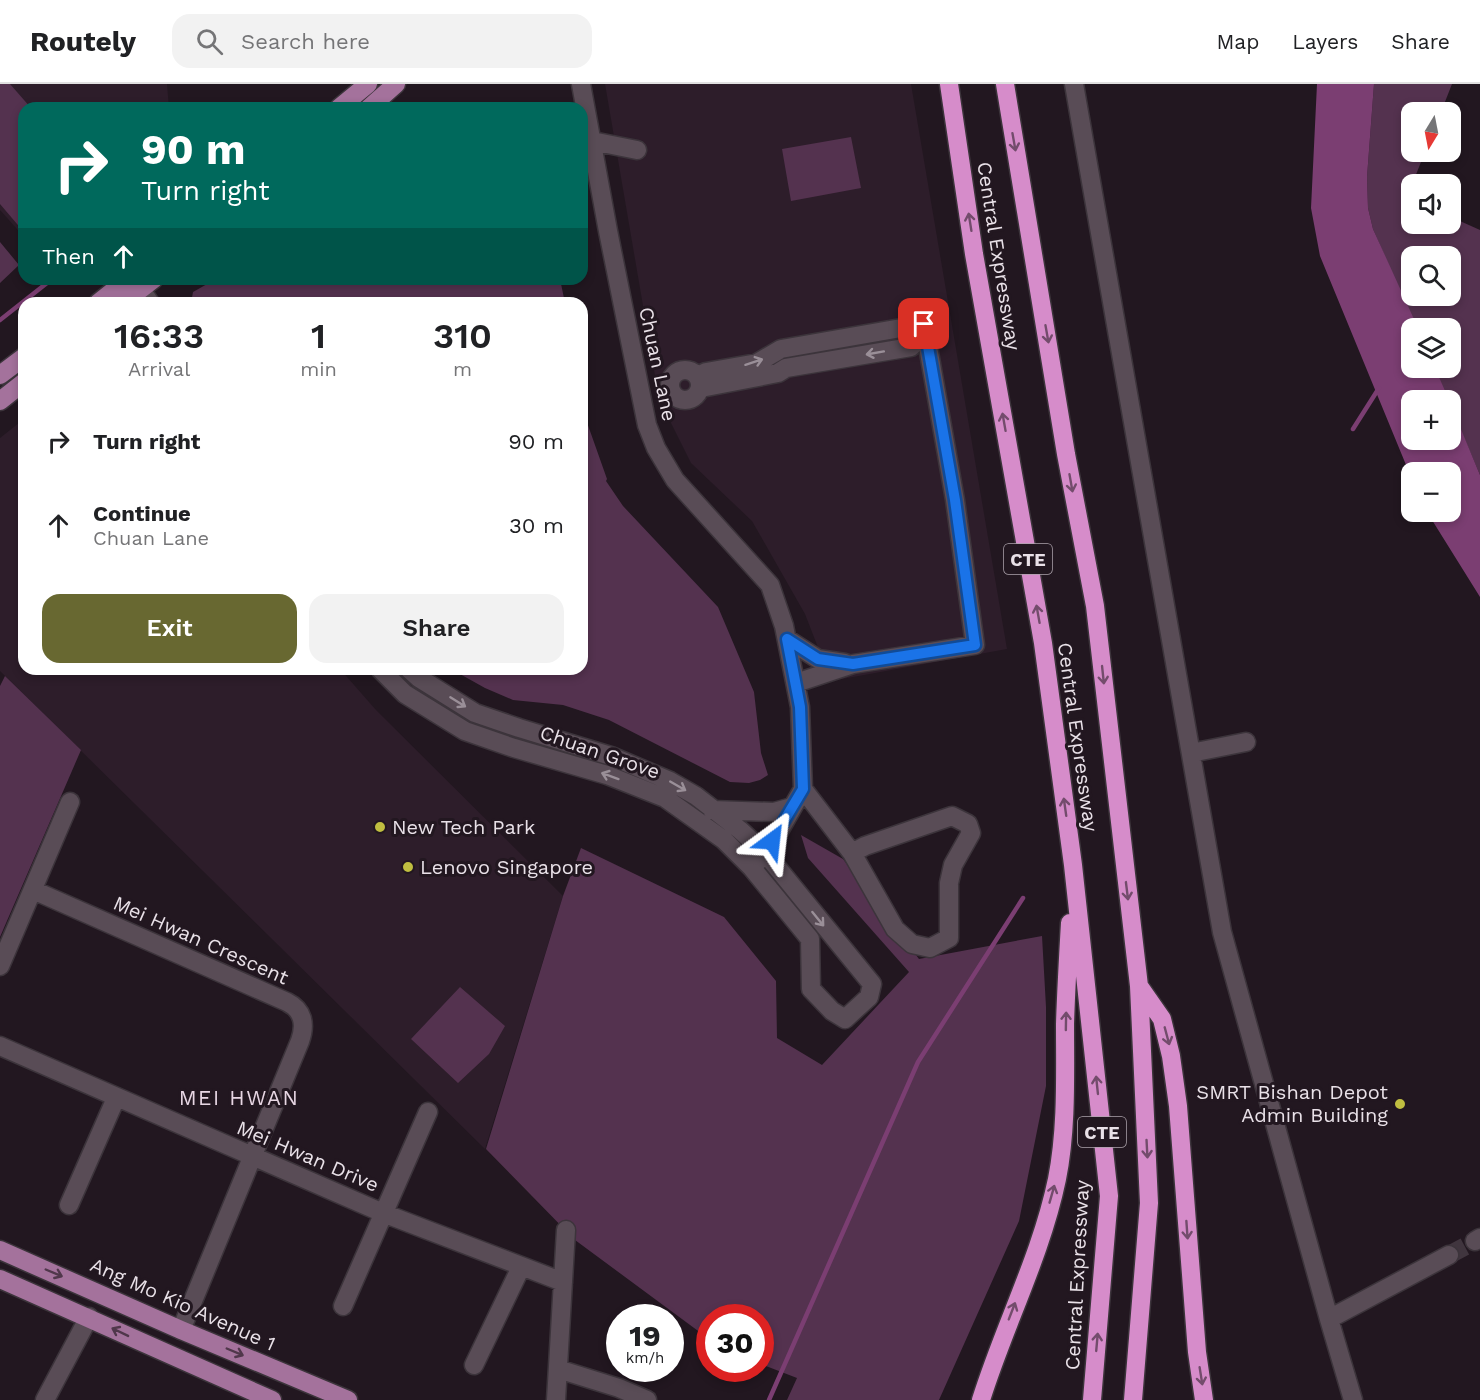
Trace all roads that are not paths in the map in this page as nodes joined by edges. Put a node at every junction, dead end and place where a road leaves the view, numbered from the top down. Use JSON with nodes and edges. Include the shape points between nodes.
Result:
{"nodes":[{"id":1,"x":368,"y":84,"type":"edge"},
{"id":2,"x":396,"y":84,"type":"edge"},
{"id":3,"x":581,"y":84,"type":"edge"},
{"id":4,"x":949,"y":84,"type":"edge"},
{"id":5,"x":1005,"y":84,"type":"edge"},
{"id":6,"x":1074,"y":84,"type":"edge"},
{"id":7,"x":346,"y":102,"type":"edge"},
{"id":8,"x":376,"y":102,"type":"edge"},
{"id":9,"x":584,"y":102,"type":"edge"},
{"id":10,"x":588,"y":120,"type":"edge"},
{"id":11,"x":592,"y":141,"type":"junction"},
{"id":12,"x":637,"y":150,"type":"dead end"},
{"id":13,"x":133,"y":291,"type":"edge"},
{"id":14,"x":116,"y":297,"type":"edge"},
{"id":15,"x":18,"y":362,"type":"edge"},
{"id":16,"x":0,"y":375,"type":"edge"},
{"id":17,"x":699,"y":382,"type":"dead end"},
{"id":18,"x":18,"y":387,"type":"edge"},
{"id":19,"x":0,"y":402,"type":"edge"},
{"id":20,"x":787,"y":639,"type":"junction"},
{"id":21,"x":853,"y":664,"type":"junction"},
{"id":22,"x":386,"y":675,"type":"edge"},
{"id":23,"x":416,"y":675,"type":"edge"},
{"id":24,"x":796,"y":683,"type":"junction"},
{"id":25,"x":1245,"y":742,"type":"dead end"},
{"id":26,"x":1191,"y":753,"type":"junction"},
{"id":27,"x":803,"y":789,"type":"junction"},
{"id":28,"x":70,"y":802,"type":"dead end"},
{"id":29,"x":792,"y":807,"type":"junction"},
{"id":30,"x":712,"y":810,"type":"junction"},
{"id":31,"x":852,"y":853,"type":"junction"},
{"id":32,"x":766,"y":854,"type":"junction"},
{"id":33,"x":1073,"y":865,"type":"junction"},
{"id":34,"x":752,"y":868,"type":"junction"},
{"id":35,"x":33,"y":890,"type":"junction"},
{"id":36,"x":0,"y":966,"type":"edge"},
{"id":37,"x":1138,"y":986,"type":"junction"},
{"id":38,"x":0,"y":1046,"type":"edge"},
{"id":39,"x":116,"y":1098,"type":"junction"},
{"id":40,"x":428,"y":1112,"type":"dead end"},
{"id":41,"x":252,"y":1156,"type":"junction"},
{"id":42,"x":69,"y":1205,"type":"dead end"},
{"id":43,"x":383,"y":1213,"type":"junction"},
{"id":44,"x":566,"y":1230,"type":"dead end"},
{"id":45,"x":0,"y":1250,"type":"edge"},
{"id":46,"x":1449,"y":1255,"type":"tunnel mouth"},
{"id":47,"x":521,"y":1267,"type":"junction"},
{"id":48,"x":0,"y":1280,"type":"edge"},
{"id":49,"x":563,"y":1282,"type":"junction"},
{"id":50,"x":343,"y":1306,"type":"dead end"},
{"id":51,"x":89,"y":1317,"type":"junction"},
{"id":52,"x":1329,"y":1319,"type":"junction"},
{"id":53,"x":181,"y":1330,"type":"junction"},
{"id":54,"x":474,"y":1365,"type":"dead end"},
{"id":55,"x":991,"y":1366,"type":"junction"},
{"id":56,"x":558,"y":1370,"type":"junction"},
{"id":57,"x":45,"y":1400,"type":"edge"},
{"id":58,"x":272,"y":1400,"type":"edge"},
{"id":59,"x":348,"y":1400,"type":"edge"},
{"id":60,"x":556,"y":1400,"type":"edge"},
{"id":61,"x":646,"y":1400,"type":"edge"},
{"id":62,"x":974,"y":1400,"type":"edge"},
{"id":63,"x":981,"y":1400,"type":"edge"},
{"id":64,"x":1092,"y":1400,"type":"edge"},
{"id":65,"x":1133,"y":1400,"type":"edge"},
{"id":66,"x":1204,"y":1400,"type":"edge"},
{"id":67,"x":1353,"y":1400,"type":"edge"}],
"edges":[{"from":1,"to":7,"type":"main road"},
{"from":2,"to":8,"type":"main road"},
{"from":3,"to":9,"type":"street","name":"Chuan Lane"},
{"from":33,"to":4,"type":"highway","name":"Central Expressway","number":"CTE","one_way":true,"via":[[1043,643],[976,266]]},
{"from":5,"to":37,"type":"highway","name":"Central Expressway","number":"CTE","one_way":true,"via":[[1095,606]]},
{"from":6,"to":26,"type":"street"},
{"from":10,"to":11,"type":"street","name":"Chuan Lane"},
{"from":11,"to":12,"type":"street"},
{"from":11,"to":20,"type":"street","name":"Chuan Lane","via":[[644,411],[656,448],[675,480],[770,585]]},
{"from":13,"to":14,"type":"main road"},
{"from":15,"to":16,"type":"main road"},
{"from":17,"to":21,"type":"street","name":"Chuan Lane","via":[[706,372],[757,363],[781,350],[924,324],[975,645]]},
{"from":18,"to":19,"type":"main road"},
{"from":20,"to":21,"type":"street","via":[[818,659]]},
{"from":20,"to":24,"type":"street","name":"Chuan Lane"},
{"from":21,"to":24,"type":"street","name":"Chuan Lane"},
{"from":34,"to":22,"type":"street","name":"Chuan Grove","one_way":true,"via":[[724,840],[665,798],[607,775],[465,730],[405,694]]},
{"from":23,"to":30,"type":"street","name":"Chuan Grove","one_way":true,"via":[[475,713],[611,756],[670,781]]},
{"from":24,"to":27,"type":"street","name":"Chuan Lane"},
{"from":25,"to":26,"type":"street"},
{"from":26,"to":52,"type":"street","via":[[1222,932]]},
{"from":27,"to":29,"type":"street"},
{"from":27,"to":31,"type":"street"},
{"from":28,"to":35,"type":"street"},
{"from":29,"to":30,"type":"street","via":[[774,813]]},
{"from":29,"to":32,"type":"street"},
{"from":30,"to":32,"type":"street","name":"Chuan Grove"},
{"from":31,"to":31,"type":"street","via":[[895,929],[912,944],[930,948],[949,938],[949,883],[953,865],[970,833],[968,824],[952,816]]},
{"from":32,"to":34,"type":"street"},
{"from":32,"to":34,"type":"street","name":"Chuan Grove","one_way":true,"via":[[872,984],[869,998],[845,1019],[811,988],[810,939]]},
{"from":55,"to":33,"type":"highway","one_way":true,"via":[[1036,1251],[1057,1179],[1065,1100]]},
{"from":64,"to":33,"type":"highway","name":"Central Expressway","number":"CTE","one_way":true,"via":[[1109,1196]]},
{"from":35,"to":36,"type":"street"},
{"from":35,"to":41,"type":"street","name":"Mei Hwan Crescent","via":[[298,1010],[302,1035]]},
{"from":37,"to":65,"type":"highway","name":"Central Expressway","number":"CTE","one_way":true,"via":[[1149,1203]]},
{"from":37,"to":66,"type":"highway","one_way":true,"via":[[1162,1019],[1171,1056]]},
{"from":38,"to":39,"type":"street","name":"Mei Hwan Drive"},
{"from":39,"to":41,"type":"street","name":"Mei Hwan Drive"},
{"from":39,"to":42,"type":"street"},
{"from":40,"to":43,"type":"street","name":"Mei Hwan Drive"},
{"from":41,"to":43,"type":"street","name":"Mei Hwan Drive"},
{"from":41,"to":53,"type":"street","name":"Mei Hwan Crescent"},
{"from":43,"to":47,"type":"street","name":"Mei Hwan Drive"},
{"from":43,"to":50,"type":"street","name":"Mei Hwan Drive"},
{"from":44,"to":49,"type":"street"},
{"from":45,"to":53,"type":"main road","name":"Ang Mo Kio Avenue 1","one_way":true},
{"from":46,"to":52,"type":"street"},
{"from":47,"to":49,"type":"street","name":"Mei Hwan Drive"},
{"from":47,"to":54,"type":"street"},
{"from":48,"to":51,"type":"main road"},
{"from":49,"to":56,"type":"street"},
{"from":51,"to":57,"type":"street"},
{"from":58,"to":51,"type":"main road","one_way":true},
{"from":52,"to":67,"type":"street"},
{"from":53,"to":59,"type":"main road","name":"Ang Mo Kio Avenue 1","one_way":true},
{"from":55,"to":62,"type":"highway"},
{"from":55,"to":63,"type":"highway"},
{"from":56,"to":60,"type":"street"},
{"from":56,"to":61,"type":"street"}]}
